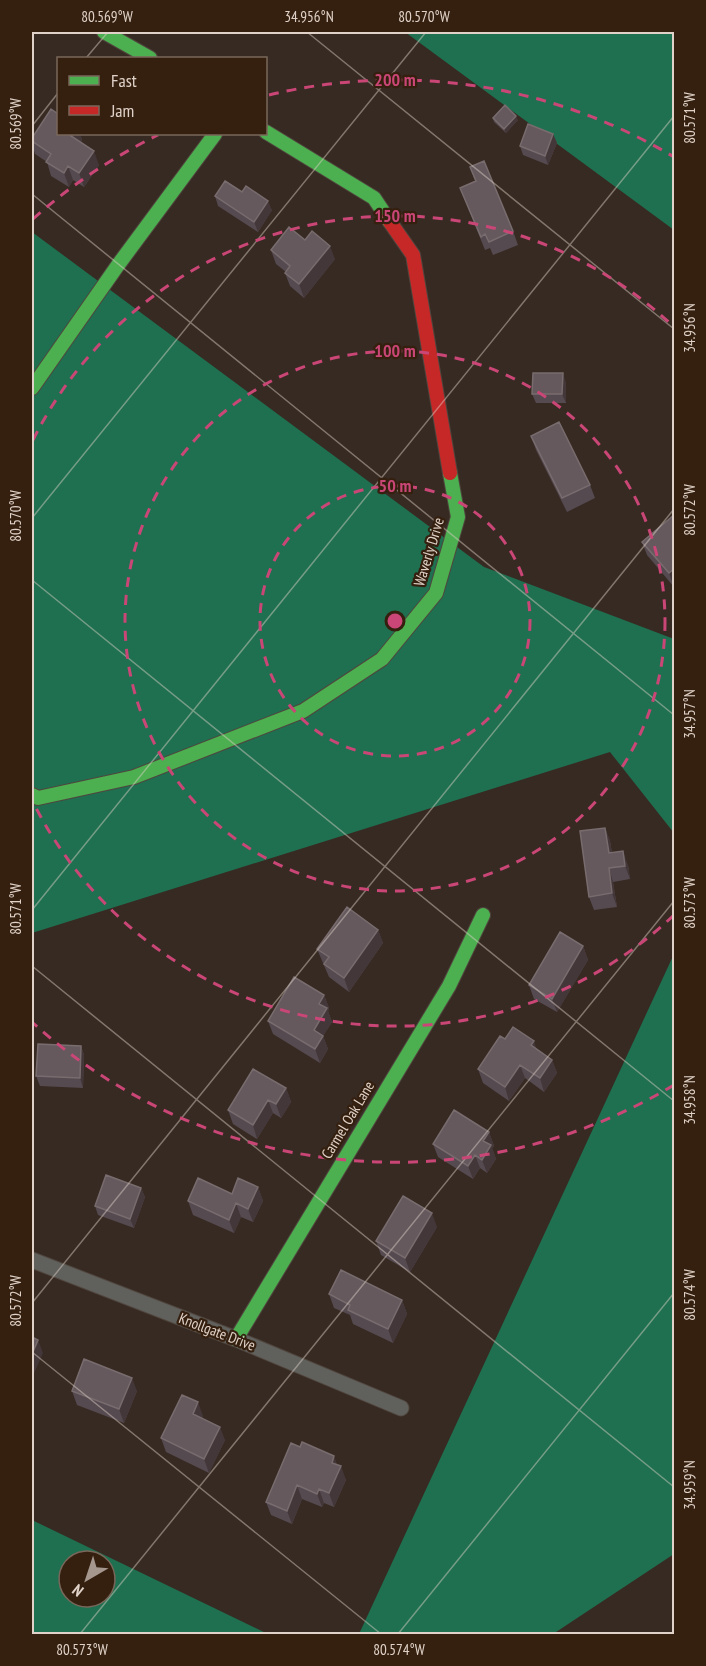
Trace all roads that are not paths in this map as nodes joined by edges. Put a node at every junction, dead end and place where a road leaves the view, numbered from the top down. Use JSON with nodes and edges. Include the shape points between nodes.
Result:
{"nodes":[{"id":1,"x":104,"y":32,"type":"edge"},
{"id":2,"x":148,"y":57,"type":"edge"},
{"id":3,"x":267,"y":133,"type":"edge"},
{"id":4,"x":214,"y":135,"type":"edge"},
{"id":5,"x":32,"y":388,"type":"edge"},
{"id":6,"x":32,"y":795,"type":"edge"},
{"id":7,"x":483,"y":915,"type":"dead end"},
{"id":8,"x":32,"y":1260,"type":"edge"},
{"id":9,"x":236,"y":1339,"type":"junction"},
{"id":10,"x":401,"y":1408,"type":"dead end"}],
"edges":[{"from":1,"to":2,"type":"street"},
{"from":3,"to":6,"type":"street","name":"Waverly Drive","via":[[375,198],[413,255],[458,517],[436,593],[382,659],[303,711],[134,777],[38,798]]},
{"from":4,"to":5,"type":"street"},
{"from":7,"to":9,"type":"street","name":"Carmel Oak Lane","via":[[449,986]]},
{"from":8,"to":9,"type":"street","name":"Knollgate Drive"},
{"from":9,"to":10,"type":"street","name":"Knollgate Drive"}]}
